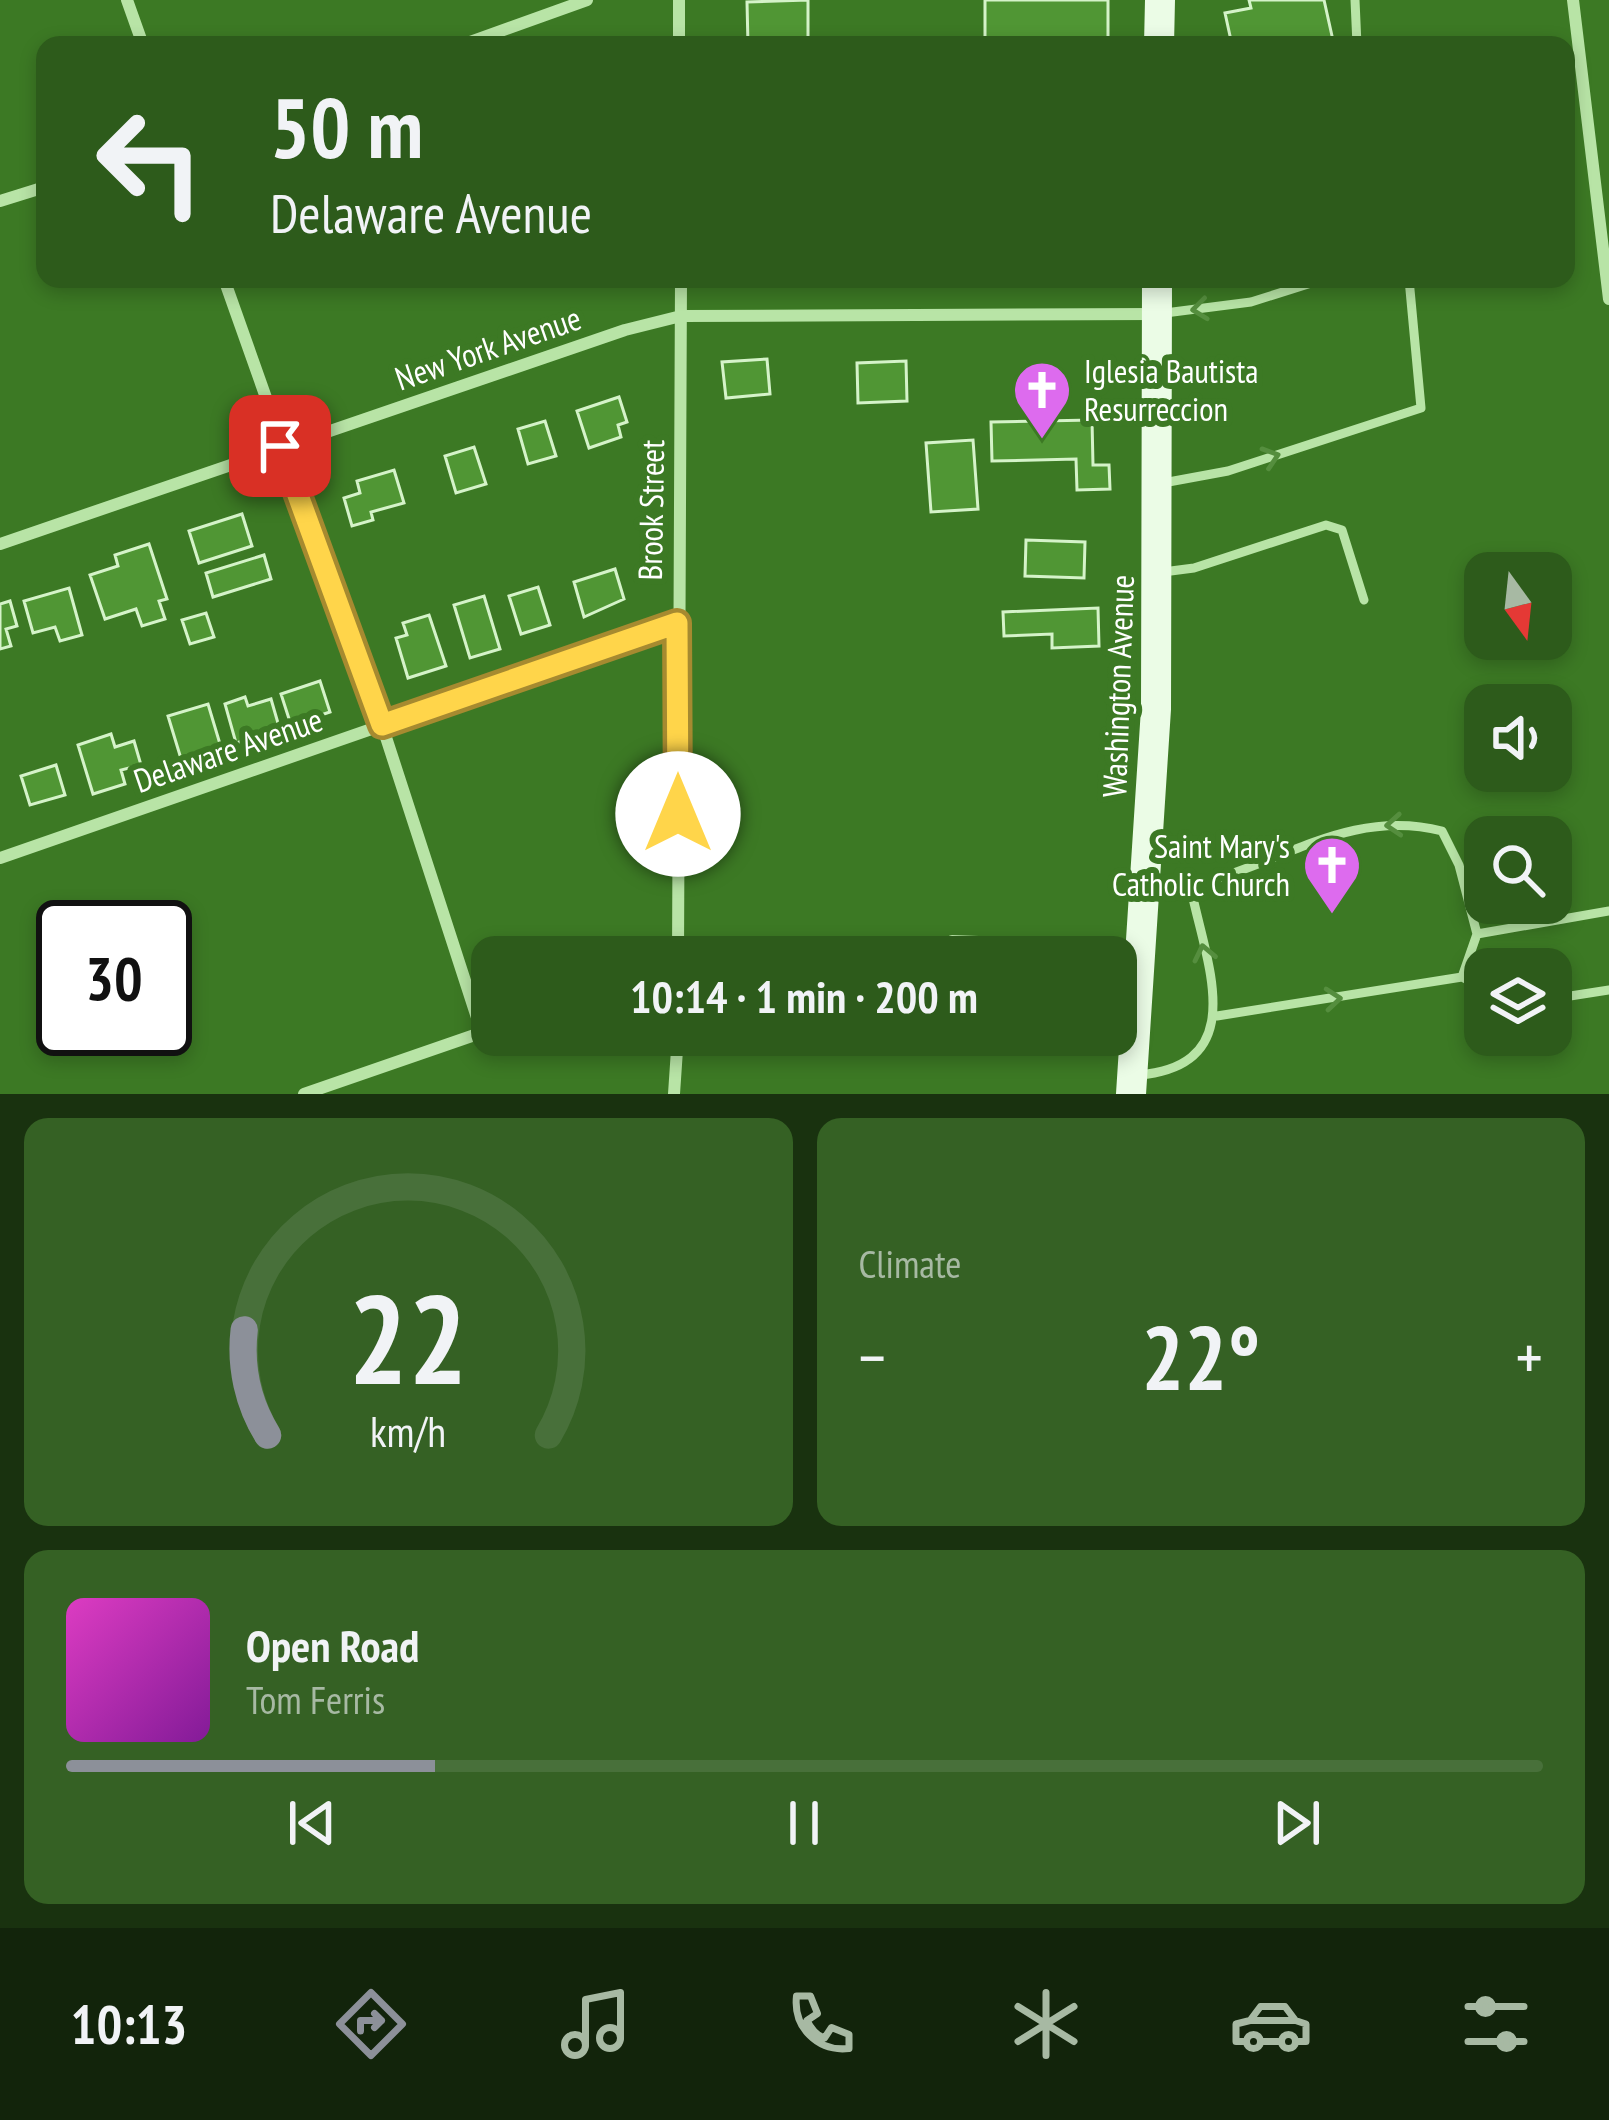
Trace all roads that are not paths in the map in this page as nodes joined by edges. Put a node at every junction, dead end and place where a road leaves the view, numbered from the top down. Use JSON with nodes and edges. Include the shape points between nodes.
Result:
{"nodes":[{"id":1,"x":127,"y":0,"type":"edge"},
{"id":2,"x":587,"y":0,"type":"edge"},
{"id":3,"x":679,"y":0,"type":"edge"},
{"id":4,"x":1160,"y":0,"type":"edge"},
{"id":5,"x":1355,"y":0,"type":"edge"},
{"id":6,"x":1573,"y":0,"type":"edge"},
{"id":7,"x":140,"y":36,"type":"edge"},
{"id":8,"x":487,"y":36,"type":"edge"},
{"id":9,"x":680,"y":36,"type":"edge"},
{"id":10,"x":1160,"y":36,"type":"edge"},
{"id":11,"x":1357,"y":36,"type":"edge"},
{"id":12,"x":36,"y":190,"type":"edge"},
{"id":13,"x":0,"y":201,"type":"edge"},
{"id":14,"x":227,"y":288,"type":"edge"},
{"id":15,"x":680,"y":288,"type":"edge"},
{"id":16,"x":1157,"y":288,"type":"edge"},
{"id":17,"x":1295,"y":288,"type":"edge"},
{"id":18,"x":1410,"y":288,"type":"edge"},
{"id":19,"x":1609,"y":298,"type":"edge"},
{"id":20,"x":1157,"y":314,"type":"junction"},
{"id":21,"x":681,"y":316,"type":"junction"},
{"id":22,"x":280,"y":446,"type":"junction"},
{"id":23,"x":1157,"y":484,"type":"junction"},
{"id":24,"x":0,"y":544,"type":"edge"},
{"id":25,"x":1157,"y":573,"type":"junction"},
{"id":26,"x":1364,"y":600,"type":"dead end"},
{"id":27,"x":677,"y":623,"type":"junction"},
{"id":28,"x":382,"y":725,"type":"junction"},
{"id":29,"x":0,"y":857,"type":"edge"},
{"id":30,"x":1190,"y":889,"type":"junction"},
{"id":31,"x":1146,"y":890,"type":"junction"},
{"id":32,"x":1609,"y":911,"type":"edge"},
{"id":33,"x":1477,"y":934,"type":"junction"},
{"id":34,"x":678,"y":936,"type":"edge"},
{"id":35,"x":1137,"y":948,"type":"edge"},
{"id":36,"x":1143,"y":948,"type":"junction"},
{"id":37,"x":1462,"y":977,"type":"joint"},
{"id":38,"x":471,"y":985,"type":"edge"},
{"id":39,"x":1609,"y":990,"type":"edge"},
{"id":40,"x":1572,"y":996,"type":"edge"},
{"id":41,"x":1217,"y":1016,"type":"junction"},
{"id":42,"x":471,"y":1037,"type":"edge"},
{"id":43,"x":677,"y":1056,"type":"edge"},
{"id":44,"x":1132,"y":1085,"type":"edge"},
{"id":45,"x":304,"y":1094,"type":"edge"},
{"id":46,"x":674,"y":1094,"type":"edge"}],
"edges":[{"from":1,"to":7,"type":"street"},
{"from":2,"to":8,"type":"street"},
{"from":3,"to":9,"type":"street"},
{"from":4,"to":10,"type":"main road"},
{"from":5,"to":11,"type":"lane"},
{"from":6,"to":19,"type":"street"},
{"from":12,"to":13,"type":"street"},
{"from":14,"to":22,"type":"street"},
{"from":15,"to":21,"type":"street","name":"Brook Street"},
{"from":16,"to":20,"type":"main road","name":"Washington Avenue"},
{"from":17,"to":20,"type":"lane","one_way":true},
{"from":23,"to":18,"type":"lane","one_way":true,"via":[[1228,471],[1421,408]]},
{"from":20,"to":21,"type":"street","name":"New York Avenue"},
{"from":20,"to":23,"type":"main road","name":"Washington Avenue"},
{"from":21,"to":22,"type":"street","name":"New York Avenue"},
{"from":21,"to":27,"type":"street","name":"Brook Street"},
{"from":22,"to":24,"type":"street","name":"New York Avenue"},
{"from":22,"to":28,"type":"street"},
{"from":23,"to":25,"type":"main road","name":"Washington Avenue"},
{"from":25,"to":26,"type":"lane","via":[[1327,525],[1342,530]]},
{"from":25,"to":31,"type":"main road","name":"Washington Avenue"},
{"from":27,"to":28,"type":"street","name":"Delaware Avenue"},
{"from":27,"to":34,"type":"street","name":"Brook Street"},
{"from":28,"to":29,"type":"street","name":"Delaware Avenue"},
{"from":28,"to":38,"type":"street"},
{"from":30,"to":31,"type":"lane"},
{"from":33,"to":30,"type":"lane","one_way":true,"via":[[1442,830],[1403,820],[1319,837]]},
{"from":41,"to":30,"type":"lane","one_way":true},
{"from":31,"to":36,"type":"main road","name":"Washington Avenue"},
{"from":32,"to":33,"type":"lane"},
{"from":33,"to":37,"type":"lane"},
{"from":35,"to":36,"type":"street"},
{"from":36,"to":44,"type":"main road","name":"Washington Avenue"},
{"from":41,"to":37,"type":"lane","one_way":true},
{"from":39,"to":40,"type":"lane"},
{"from":41,"to":44,"type":"lane","via":[[1204,1044],[1171,1072]]},
{"from":42,"to":45,"type":"street"},
{"from":43,"to":46,"type":"street"}]}
